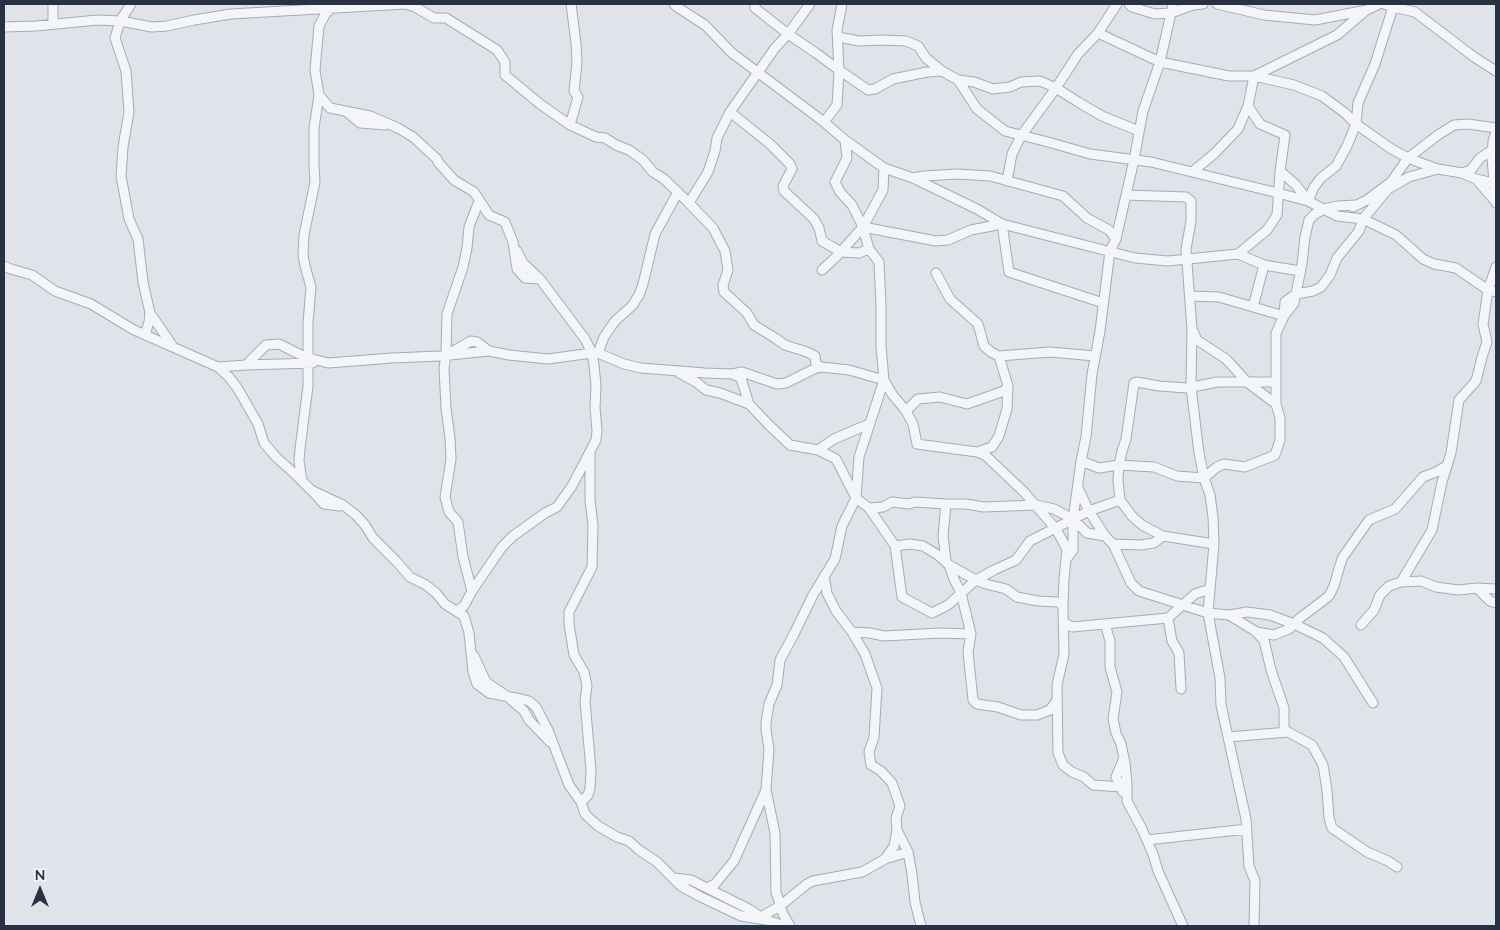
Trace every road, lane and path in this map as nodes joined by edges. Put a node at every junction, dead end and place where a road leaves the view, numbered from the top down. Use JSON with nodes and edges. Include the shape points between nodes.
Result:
{"nodes":[{"id":1,"x":53,"y":4,"type":"edge"},
{"id":2,"x":132,"y":4,"type":"edge"},
{"id":3,"x":571,"y":4,"type":"edge"},
{"id":4,"x":674,"y":4,"type":"edge"},
{"id":5,"x":755,"y":4,"type":"edge"},
{"id":6,"x":810,"y":4,"type":"edge"},
{"id":7,"x":842,"y":4,"type":"edge"},
{"id":8,"x":1117,"y":4,"type":"edge"},
{"id":9,"x":1129,"y":4,"type":"edge"},
{"id":10,"x":1203,"y":4,"type":"edge"},
{"id":11,"x":1217,"y":4,"type":"edge"},
{"id":12,"x":1379,"y":4,"type":"edge"},
{"id":13,"x":332,"y":6,"type":"edge"},
{"id":14,"x":1388,"y":6,"type":"edge"},
{"id":15,"x":1367,"y":7,"type":"edge"},
{"id":16,"x":1172,"y":8,"type":"edge"},
{"id":17,"x":120,"y":21,"type":"junction"},
{"id":18,"x":53,"y":24,"type":"junction"},
{"id":19,"x":4,"y":27,"type":"edge"},
{"id":20,"x":1098,"y":33,"type":"junction"},
{"id":21,"x":788,"y":34,"type":"junction"},
{"id":22,"x":838,"y":37,"type":"junction"},
{"id":23,"x":1160,"y":62,"type":"junction"},
{"id":24,"x":839,"y":70,"type":"junction"},
{"id":25,"x":1496,"y":70,"type":"edge"},
{"id":26,"x":942,"y":71,"type":"junction"},
{"id":27,"x":759,"y":73,"type":"junction"},
{"id":28,"x":1254,"y":76,"type":"junction"},
{"id":29,"x":958,"y":80,"type":"junction"},
{"id":30,"x":1056,"y":88,"type":"junction"},
{"id":31,"x":318,"y":95,"type":"junction"},
{"id":32,"x":1358,"y":103,"type":"junction"},
{"id":33,"x":1248,"y":106,"type":"junction"},
{"id":34,"x":730,"y":112,"type":"junction"},
{"id":35,"x":1346,"y":113,"type":"junction"},
{"id":36,"x":824,"y":122,"type":"junction"},
{"id":37,"x":1356,"y":124,"type":"junction"},
{"id":38,"x":570,"y":125,"type":"junction"},
{"id":39,"x":1496,"y":130,"type":"edge"},
{"id":40,"x":1139,"y":131,"type":"junction"},
{"id":41,"x":1021,"y":136,"type":"junction"},
{"id":42,"x":845,"y":140,"type":"junction"},
{"id":43,"x":1492,"y":150,"type":"junction"},
{"id":44,"x":1408,"y":158,"type":"junction"},
{"id":45,"x":1134,"y":160,"type":"junction"},
{"id":46,"x":884,"y":168,"type":"junction"},
{"id":47,"x":1438,"y":169,"type":"junction"},
{"id":48,"x":1280,"y":170,"type":"junction"},
{"id":49,"x":1192,"y":172,"type":"junction"},
{"id":50,"x":1462,"y":172,"type":"junction"},
{"id":51,"x":912,"y":178,"type":"junction"},
{"id":52,"x":1476,"y":179,"type":"junction"},
{"id":53,"x":1007,"y":181,"type":"junction"},
{"id":54,"x":1494,"y":183,"type":"junction"},
{"id":55,"x":678,"y":192,"type":"junction"},
{"id":56,"x":1278,"y":192,"type":"junction"},
{"id":57,"x":1126,"y":194,"type":"junction"},
{"id":58,"x":479,"y":201,"type":"junction"},
{"id":59,"x":1308,"y":201,"type":"junction"},
{"id":60,"x":1496,"y":203,"type":"edge"},
{"id":61,"x":689,"y":204,"type":"junction"},
{"id":62,"x":1356,"y":206,"type":"junction"},
{"id":63,"x":1324,"y":209,"type":"junction"},
{"id":64,"x":1337,"y":216,"type":"junction"},
{"id":65,"x":1363,"y":220,"type":"junction"},
{"id":66,"x":1002,"y":224,"type":"junction"},
{"id":67,"x":863,"y":227,"type":"junction"},
{"id":68,"x":1116,"y":239,"type":"junction"},
{"id":69,"x":869,"y":249,"type":"junction"},
{"id":70,"x":1110,"y":251,"type":"junction"},
{"id":71,"x":841,"y":252,"type":"junction"},
{"id":72,"x":1238,"y":254,"type":"junction"},
{"id":73,"x":1187,"y":259,"type":"junction"},
{"id":74,"x":1264,"y":265,"type":"junction"},
{"id":75,"x":4,"y":266,"type":"edge"},
{"id":76,"x":1496,"y":267,"type":"edge"},
{"id":77,"x":822,"y":270,"type":"dead end"},
{"id":78,"x":1300,"y":271,"type":"junction"},
{"id":79,"x":936,"y":273,"type":"dead end"},
{"id":80,"x":1492,"y":291,"type":"edge"},
{"id":81,"x":1296,"y":294,"type":"junction"},
{"id":82,"x":1190,"y":296,"type":"junction"},
{"id":83,"x":1103,"y":303,"type":"junction"},
{"id":84,"x":1253,"y":307,"type":"junction"},
{"id":85,"x":150,"y":313,"type":"junction"},
{"id":86,"x":1284,"y":316,"type":"junction"},
{"id":87,"x":1192,"y":329,"type":"junction"},
{"id":88,"x":145,"y":335,"type":"junction"},
{"id":89,"x":174,"y":348,"type":"junction"},
{"id":90,"x":595,"y":353,"type":"junction"},
{"id":91,"x":446,"y":355,"type":"junction"},
{"id":92,"x":1000,"y":356,"type":"junction"},
{"id":93,"x":1095,"y":356,"type":"junction"},
{"id":94,"x":307,"y":361,"type":"junction"},
{"id":95,"x":246,"y":365,"type":"junction"},
{"id":96,"x":218,"y":367,"type":"junction"},
{"id":97,"x":821,"y":367,"type":"junction"},
{"id":98,"x":675,"y":371,"type":"junction"},
{"id":99,"x":732,"y":374,"type":"junction"},
{"id":100,"x":884,"y":380,"type":"junction"},
{"id":101,"x":1276,"y":382,"type":"junction"},
{"id":102,"x":1248,"y":383,"type":"junction"},
{"id":103,"x":1008,"y":386,"type":"junction"},
{"id":104,"x":1191,"y":388,"type":"junction"},
{"id":105,"x":749,"y":404,"type":"junction"},
{"id":106,"x":1276,"y":404,"type":"junction"},
{"id":107,"x":906,"y":411,"type":"junction"},
{"id":108,"x":869,"y":424,"type":"junction"},
{"id":109,"x":590,"y":450,"type":"junction"},
{"id":110,"x":818,"y":450,"type":"junction"},
{"id":111,"x":977,"y":452,"type":"junction"},
{"id":112,"x":1081,"y":461,"type":"junction"},
{"id":113,"x":1119,"y":465,"type":"junction"},
{"id":114,"x":1446,"y":466,"type":"junction"},
{"id":115,"x":1204,"y":478,"type":"junction"},
{"id":116,"x":302,"y":481,"type":"junction"},
{"id":117,"x":1078,"y":488,"type":"junction"},
{"id":118,"x":856,"y":498,"type":"junction"},
{"id":119,"x":1120,"y":500,"type":"junction"},
{"id":120,"x":946,"y":504,"type":"junction"},
{"id":121,"x":1036,"y":505,"type":"junction"},
{"id":122,"x":869,"y":508,"type":"junction"},
{"id":123,"x":1089,"y":511,"type":"junction"},
{"id":124,"x":1074,"y":519,"type":"junction"},
{"id":125,"x":1056,"y":529,"type":"junction"},
{"id":126,"x":1105,"y":536,"type":"junction"},
{"id":127,"x":1163,"y":536,"type":"junction"},
{"id":128,"x":1113,"y":544,"type":"junction"},
{"id":129,"x":1214,"y":544,"type":"junction"},
{"id":130,"x":895,"y":546,"type":"junction"},
{"id":131,"x":1067,"y":558,"type":"junction"},
{"id":132,"x":948,"y":564,"type":"junction"},
{"id":133,"x":824,"y":576,"type":"junction"},
{"id":134,"x":976,"y":580,"type":"junction"},
{"id":135,"x":1401,"y":582,"type":"junction"},
{"id":136,"x":1477,"y":588,"type":"junction"},
{"id":137,"x":1496,"y":588,"type":"edge"},
{"id":138,"x":1210,"y":589,"type":"junction"},
{"id":139,"x":472,"y":591,"type":"junction"},
{"id":140,"x":961,"y":594,"type":"junction"},
{"id":141,"x":1496,"y":603,"type":"edge"},
{"id":142,"x":1063,"y":606,"type":"junction"},
{"id":143,"x":1182,"y":606,"type":"junction"},
{"id":144,"x":457,"y":611,"type":"junction"},
{"id":145,"x":1208,"y":613,"type":"junction"},
{"id":146,"x":1229,"y":616,"type":"junction"},
{"id":147,"x":1168,"y":618,"type":"junction"},
{"id":148,"x":1063,"y":622,"type":"junction"},
{"id":149,"x":1105,"y":624,"type":"junction"},
{"id":150,"x":1294,"y":624,"type":"junction"},
{"id":151,"x":1361,"y":625,"type":"dead end"},
{"id":152,"x":852,"y":632,"type":"junction"},
{"id":153,"x":1255,"y":632,"type":"junction"},
{"id":154,"x":971,"y":634,"type":"junction"},
{"id":155,"x":1181,"y":689,"type":"dead end"},
{"id":156,"x":1057,"y":700,"type":"junction"},
{"id":157,"x":1373,"y":703,"type":"dead end"},
{"id":158,"x":1288,"y":732,"type":"junction"},
{"id":159,"x":1228,"y":738,"type":"junction"},
{"id":160,"x":1124,"y":758,"type":"junction"},
{"id":161,"x":1121,"y":787,"type":"junction"},
{"id":162,"x":766,"y":790,"type":"junction"},
{"id":163,"x":1127,"y":801,"type":"junction"},
{"id":164,"x":581,"y":802,"type":"junction"},
{"id":165,"x":1247,"y":829,"type":"junction"},
{"id":166,"x":898,"y":830,"type":"junction"},
{"id":167,"x":1147,"y":840,"type":"junction"},
{"id":168,"x":908,"y":852,"type":"junction"},
{"id":169,"x":885,"y":859,"type":"junction"},
{"id":170,"x":1397,"y":867,"type":"dead end"},
{"id":171,"x":674,"y":878,"type":"junction"},
{"id":172,"x":707,"y":888,"type":"junction"},
{"id":173,"x":780,"y":906,"type":"junction"},
{"id":174,"x":763,"y":919,"type":"junction"},
{"id":175,"x":786,"y":926,"type":"edge"},
{"id":176,"x":790,"y":926,"type":"edge"},
{"id":177,"x":921,"y":926,"type":"edge"},
{"id":178,"x":1183,"y":926,"type":"edge"},
{"id":179,"x":1254,"y":926,"type":"edge"}],
"edges":[{"from":1,"to":18,"type":"street"},
{"from":2,"to":17,"type":"street"},
{"from":3,"to":38,"type":"street","via":[[577,63],[574,91],[578,97]]},
{"from":4,"to":27,"type":"street","via":[[705,24],[732,53]]},
{"from":5,"to":21,"type":"street","via":[[755,8]]},
{"from":6,"to":21,"type":"street"},
{"from":7,"to":22,"type":"street"},
{"from":8,"to":20,"type":"street"},
{"from":9,"to":16,"type":"street","via":[[1155,14]]},
{"from":10,"to":16,"type":"street"},
{"from":11,"to":15,"type":"street","via":[[1264,15],[1315,20]]},
{"from":12,"to":15,"type":"street"},
{"from":13,"to":17,"type":"street","via":[[231,14],[167,26],[152,27]]},
{"from":13,"to":31,"type":"street","via":[[319,26],[315,70]]},
{"from":13,"to":38,"type":"street","via":[[405,4],[434,18],[446,18],[497,50],[505,62],[505,75]]},
{"from":14,"to":25,"type":"street","via":[[1415,12]]},
{"from":14,"to":32,"type":"street","via":[[1374,64]]},
{"from":15,"to":28,"type":"street","via":[[1337,35]]},
{"from":16,"to":23,"type":"street"},
{"from":17,"to":18,"type":"street"},
{"from":17,"to":85,"type":"street","via":[[115,38],[126,71],[129,112],[121,176],[129,220],[138,239]]},
{"from":18,"to":19,"type":"street"},
{"from":20,"to":23,"type":"street"},
{"from":20,"to":30,"type":"street","via":[[1078,54]]},
{"from":21,"to":24,"type":"street"},
{"from":21,"to":27,"type":"street"},
{"from":22,"to":24,"type":"street"},
{"from":22,"to":26,"type":"street","via":[[859,41],[906,41],[918,46],[926,58]]},
{"from":23,"to":28,"type":"street","via":[[1229,76]]},
{"from":23,"to":40,"type":"street"},
{"from":24,"to":26,"type":"street","via":[[868,90],[893,80]]},
{"from":24,"to":36,"type":"street","via":[[837,105]]},
{"from":26,"to":29,"type":"street"},
{"from":27,"to":34,"type":"street"},
{"from":27,"to":36,"type":"street"},
{"from":28,"to":33,"type":"street"},
{"from":28,"to":35,"type":"street","via":[[1294,85],[1322,96]]},
{"from":29,"to":30,"type":"street","via":[[993,89],[1021,82],[1040,82]]},
{"from":29,"to":41,"type":"street","via":[[980,112],[1005,132]]},
{"from":30,"to":40,"type":"street","via":[[1102,116]]},
{"from":30,"to":41,"type":"street"},
{"from":31,"to":58,"type":"street","via":[[330,108],[370,116],[413,137],[454,180],[474,192]]},
{"from":31,"to":94,"type":"street","via":[[314,128],[316,182],[304,235],[305,266],[310,287]]},
{"from":32,"to":35,"type":"street"},
{"from":32,"to":37,"type":"street"},
{"from":33,"to":48,"type":"street","via":[[1260,124],[1285,135]]},
{"from":33,"to":49,"type":"street","via":[[1238,129]]},
{"from":34,"to":61,"type":"street","via":[[717,138],[708,172]]},
{"from":34,"to":71,"type":"street","via":[[790,164],[792,169],[783,186],[784,191],[814,219],[822,241]]},
{"from":35,"to":37,"type":"street"},
{"from":36,"to":42,"type":"street"},
{"from":37,"to":44,"type":"street"},
{"from":37,"to":59,"type":"street","via":[[1336,166],[1314,186]]},
{"from":38,"to":55,"type":"street","via":[[630,150]]},
{"from":39,"to":43,"type":"street"},
{"from":39,"to":44,"type":"street","via":[[1468,124],[1454,125]]},
{"from":40,"to":45,"type":"street"},
{"from":41,"to":45,"type":"street","via":[[1090,154]]},
{"from":41,"to":53,"type":"street","via":[[1012,154]]},
{"from":42,"to":46,"type":"street"},
{"from":42,"to":67,"type":"street","via":[[847,158],[835,182]]},
{"from":43,"to":50,"type":"street","via":[[1471,170]]},
{"from":43,"to":54,"type":"street"},
{"from":44,"to":47,"type":"street"},
{"from":44,"to":62,"type":"street","via":[[1391,182]]},
{"from":45,"to":49,"type":"street"},
{"from":45,"to":57,"type":"street"},
{"from":46,"to":51,"type":"street"},
{"from":46,"to":67,"type":"street","via":[[882,190]]},
{"from":47,"to":50,"type":"street"},
{"from":47,"to":65,"type":"street","via":[[1409,177],[1388,189]]},
{"from":48,"to":56,"type":"street"},
{"from":48,"to":59,"type":"street"},
{"from":49,"to":56,"type":"street"},
{"from":50,"to":52,"type":"street"},
{"from":51,"to":53,"type":"street","via":[[957,174],[990,176]]},
{"from":51,"to":66,"type":"street"},
{"from":52,"to":54,"type":"street"},
{"from":52,"to":60,"type":"street"},
{"from":53,"to":68,"type":"street","via":[[1063,196],[1087,218],[1109,230]]},
{"from":54,"to":60,"type":"street"},
{"from":55,"to":61,"type":"street"},
{"from":55,"to":90,"type":"street","via":[[655,234],[639,295],[615,321]]},
{"from":56,"to":59,"type":"street"},
{"from":56,"to":72,"type":"street","via":[[1277,215],[1267,230]]},
{"from":57,"to":68,"type":"street"},
{"from":57,"to":73,"type":"street","via":[[1186,197],[1191,202]]},
{"from":58,"to":90,"type":"street","via":[[489,215],[505,222],[513,242],[517,269],[525,278],[540,280]]},
{"from":58,"to":91,"type":"street","via":[[469,227],[463,267],[447,314]]},
{"from":59,"to":63,"type":"street"},
{"from":61,"to":97,"type":"street","via":[[713,228],[725,251],[728,270],[724,292],[747,313],[754,325],[785,345],[815,356],[816,364]]},
{"from":62,"to":63,"type":"street"},
{"from":62,"to":64,"type":"street"},
{"from":63,"to":64,"type":"street"},
{"from":63,"to":78,"type":"street","via":[[1309,220]]},
{"from":64,"to":65,"type":"street"},
{"from":65,"to":80,"type":"street","via":[[1396,235],[1423,259],[1456,268]]},
{"from":65,"to":81,"type":"street","via":[[1321,287]]},
{"from":66,"to":67,"type":"street","via":[[936,241]]},
{"from":66,"to":70,"type":"street"},
{"from":66,"to":83,"type":"street","via":[[1009,272]]},
{"from":67,"to":69,"type":"street"},
{"from":67,"to":71,"type":"street"},
{"from":68,"to":70,"type":"street"},
{"from":69,"to":71,"type":"street","via":[[859,253]]},
{"from":69,"to":100,"type":"street","via":[[879,262]]},
{"from":70,"to":73,"type":"street","via":[[1135,258]]},
{"from":70,"to":83,"type":"street"},
{"from":71,"to":77,"type":"street"},
{"from":72,"to":73,"type":"street"},
{"from":72,"to":74,"type":"street"},
{"from":73,"to":82,"type":"street"},
{"from":74,"to":78,"type":"street"},
{"from":74,"to":84,"type":"street"},
{"from":75,"to":88,"type":"street","via":[[32,275],[55,291],[91,304]]},
{"from":76,"to":80,"type":"street"},
{"from":78,"to":81,"type":"street"},
{"from":79,"to":92,"type":"street","via":[[950,299],[978,324],[984,346]]},
{"from":80,"to":114,"type":"street","via":[[1483,324],[1487,342],[1476,381],[1459,400]]},
{"from":81,"to":86,"type":"street","via":[[1294,303]]},
{"from":82,"to":84,"type":"street","via":[[1219,297]]},
{"from":82,"to":87,"type":"street"},
{"from":83,"to":93,"type":"street"},
{"from":84,"to":86,"type":"street"},
{"from":85,"to":88,"type":"street"},
{"from":85,"to":89,"type":"street"},
{"from":86,"to":101,"type":"street","via":[[1276,333]]},
{"from":87,"to":102,"type":"street","via":[[1197,340],[1226,359]]},
{"from":87,"to":104,"type":"street"},
{"from":88,"to":89,"type":"street"},
{"from":89,"to":96,"type":"street"},
{"from":90,"to":91,"type":"street","via":[[548,359],[489,351]]},
{"from":90,"to":98,"type":"street","via":[[641,368]]},
{"from":90,"to":109,"type":"street","via":[[596,440]]},
{"from":91,"to":94,"type":"street","via":[[328,363]]},
{"from":91,"to":139,"type":"street","via":[[444,368],[451,459],[445,497],[449,512],[458,522]]},
{"from":92,"to":93,"type":"street","via":[[1050,352]]},
{"from":92,"to":103,"type":"street"},
{"from":93,"to":112,"type":"street"},
{"from":94,"to":95,"type":"street"},
{"from":94,"to":95,"type":"street","via":[[279,344],[266,345]]},
{"from":94,"to":116,"type":"street","via":[[308,386],[299,461]]},
{"from":95,"to":96,"type":"street"},
{"from":96,"to":116,"type":"street","via":[[238,389],[258,424],[264,443]]},
{"from":97,"to":99,"type":"street","via":[[777,384],[742,372]]},
{"from":97,"to":100,"type":"street","via":[[849,370]]},
{"from":98,"to":99,"type":"street"},
{"from":98,"to":105,"type":"street","via":[[706,390]]},
{"from":99,"to":105,"type":"street","via":[[741,378]]},
{"from":100,"to":107,"type":"street"},
{"from":100,"to":108,"type":"street"},
{"from":101,"to":102,"type":"street"},
{"from":101,"to":106,"type":"street"},
{"from":102,"to":104,"type":"street","via":[[1217,382]]},
{"from":102,"to":106,"type":"street"},
{"from":103,"to":107,"type":"street","via":[[966,404],[940,397],[918,399]]},
{"from":103,"to":111,"type":"street","via":[[1007,409],[999,436],[992,447]]},
{"from":104,"to":113,"type":"street","via":[[1134,383]]},
{"from":104,"to":115,"type":"street"},
{"from":105,"to":110,"type":"street","via":[[790,445]]},
{"from":106,"to":115,"type":"street","via":[[1280,440],[1275,456],[1245,467],[1224,464]]},
{"from":107,"to":111,"type":"street","via":[[913,424],[917,444]]},
{"from":108,"to":110,"type":"street","via":[[834,438]]},
{"from":108,"to":118,"type":"street","via":[[859,457]]},
{"from":109,"to":139,"type":"street","via":[[557,507],[513,536]]},
{"from":109,"to":164,"type":"street","via":[[590,500],[594,526],[592,567],[569,612],[574,654],[587,686],[585,702],[591,770],[588,795]]},
{"from":110,"to":118,"type":"street","via":[[836,459]]},
{"from":111,"to":121,"type":"street","via":[[1004,472]]},
{"from":112,"to":113,"type":"street","via":[[1099,468]]},
{"from":112,"to":117,"type":"street"},
{"from":113,"to":115,"type":"street","via":[[1154,467],[1177,476]]},
{"from":113,"to":119,"type":"street"},
{"from":114,"to":135,"type":"street","via":[[1432,530]]},
{"from":114,"to":150,"type":"street","via":[[1422,477],[1395,508],[1369,520],[1344,557],[1329,596]]},
{"from":115,"to":129,"type":"street","via":[[1211,502]]},
{"from":116,"to":144,"type":"street","via":[[311,490],[356,514],[373,538],[410,577],[426,585]]},
{"from":117,"to":123,"type":"street"},
{"from":117,"to":124,"type":"street"},
{"from":118,"to":122,"type":"street"},
{"from":118,"to":133,"type":"street","via":[[842,526],[834,559]]},
{"from":119,"to":123,"type":"street"},
{"from":119,"to":127,"type":"street","via":[[1142,526]]},
{"from":120,"to":121,"type":"street","via":[[984,507]]},
{"from":120,"to":122,"type":"street","via":[[892,502],[883,507]]},
{"from":120,"to":132,"type":"street","via":[[943,536]]},
{"from":121,"to":124,"type":"street"},
{"from":121,"to":125,"type":"street"},
{"from":122,"to":130,"type":"street"},
{"from":123,"to":124,"type":"street"},
{"from":123,"to":126,"type":"street"},
{"from":124,"to":125,"type":"street"},
{"from":124,"to":126,"type":"street","via":[[1087,533]]},
{"from":124,"to":131,"type":"street","via":[[1073,550]]},
{"from":125,"to":131,"type":"street","via":[[1067,549]]},
{"from":125,"to":134,"type":"street","via":[[1030,541],[1016,560]]},
{"from":126,"to":128,"type":"street"},
{"from":127,"to":128,"type":"street","via":[[1140,545]]},
{"from":127,"to":129,"type":"street"},
{"from":128,"to":143,"type":"street","via":[[1131,583],[1139,591]]},
{"from":129,"to":138,"type":"street"},
{"from":130,"to":132,"type":"street","via":[[923,546]]},
{"from":130,"to":140,"type":"street","via":[[902,598],[932,613]]},
{"from":131,"to":142,"type":"street"},
{"from":132,"to":134,"type":"street"},
{"from":132,"to":140,"type":"street"},
{"from":133,"to":152,"type":"street","via":[[836,612]]},
{"from":133,"to":162,"type":"street","via":[[780,660],[777,686],[769,704],[766,723]]},
{"from":134,"to":140,"type":"street"},
{"from":134,"to":142,"type":"street","via":[[1006,589],[1017,597],[1058,602]]},
{"from":135,"to":136,"type":"street","via":[[1421,582],[1458,590]]},
{"from":135,"to":151,"type":"street","via":[[1380,594],[1374,610]]},
{"from":136,"to":137,"type":"street"},
{"from":136,"to":141,"type":"street","via":[[1490,602]]},
{"from":138,"to":143,"type":"street","via":[[1195,594]]},
{"from":138,"to":145,"type":"street"},
{"from":139,"to":144,"type":"street","via":[[464,606]]},
{"from":140,"to":154,"type":"street"},
{"from":142,"to":148,"type":"street"},
{"from":143,"to":145,"type":"street"},
{"from":143,"to":147,"type":"street"},
{"from":144,"to":164,"type":"street","via":[[464,616],[469,633],[477,684],[489,693],[521,699],[536,707],[569,785]]},
{"from":145,"to":146,"type":"street"},
{"from":145,"to":159,"type":"street"},
{"from":146,"to":150,"type":"street","via":[[1247,612],[1270,615]]},
{"from":146,"to":153,"type":"street"},
{"from":147,"to":149,"type":"street"},
{"from":147,"to":155,"type":"street","via":[[1172,641],[1179,653]]},
{"from":148,"to":149,"type":"street","via":[[1072,627]]},
{"from":148,"to":156,"type":"street","via":[[1064,654],[1056,685]]},
{"from":149,"to":160,"type":"street","via":[[1110,641],[1110,667],[1117,692],[1113,719]]},
{"from":150,"to":153,"type":"street","via":[[1274,635]]},
{"from":150,"to":157,"type":"street","via":[[1323,638],[1344,657]]},
{"from":152,"to":154,"type":"street","via":[[884,636]]},
{"from":152,"to":166,"type":"street","via":[[865,654],[877,688],[874,737],[869,752],[871,765],[892,783],[900,806],[896,818]]},
{"from":153,"to":158,"type":"street","via":[[1264,640],[1284,708],[1284,728]]},
{"from":154,"to":156,"type":"street","via":[[968,652],[970,684],[977,704],[1021,715],[1037,715],[1050,710]]},
{"from":156,"to":161,"type":"street","via":[[1058,754],[1063,765],[1093,785]]},
{"from":158,"to":159,"type":"street"},
{"from":158,"to":170,"type":"street","via":[[1312,745],[1323,765],[1332,828],[1367,852]]},
{"from":159,"to":165,"type":"street"},
{"from":160,"to":161,"type":"street","via":[[1116,778]]},
{"from":160,"to":163,"type":"street"},
{"from":161,"to":163,"type":"street"},
{"from":162,"to":172,"type":"street","via":[[734,861],[715,884]]},
{"from":162,"to":173,"type":"street","via":[[775,832],[776,892]]},
{"from":163,"to":167,"type":"street"},
{"from":164,"to":171,"type":"street","via":[[586,814],[598,826],[629,841]]},
{"from":165,"to":167,"type":"street"},
{"from":165,"to":179,"type":"street","via":[[1249,866],[1255,882]]},
{"from":166,"to":168,"type":"street"},
{"from":166,"to":169,"type":"street","via":[[894,846]]},
{"from":167,"to":178,"type":"street"},
{"from":168,"to":169,"type":"street"},
{"from":168,"to":177,"type":"street"},
{"from":169,"to":173,"type":"street","via":[[862,872],[807,884]]},
{"from":171,"to":172,"type":"street","via":[[692,880]]},
{"from":171,"to":174,"type":"street","via":[[681,886],[730,912]]},
{"from":172,"to":174,"type":"street"},
{"from":173,"to":174,"type":"street"},
{"from":173,"to":176,"type":"street"},
{"from":174,"to":175,"type":"street"}]}
